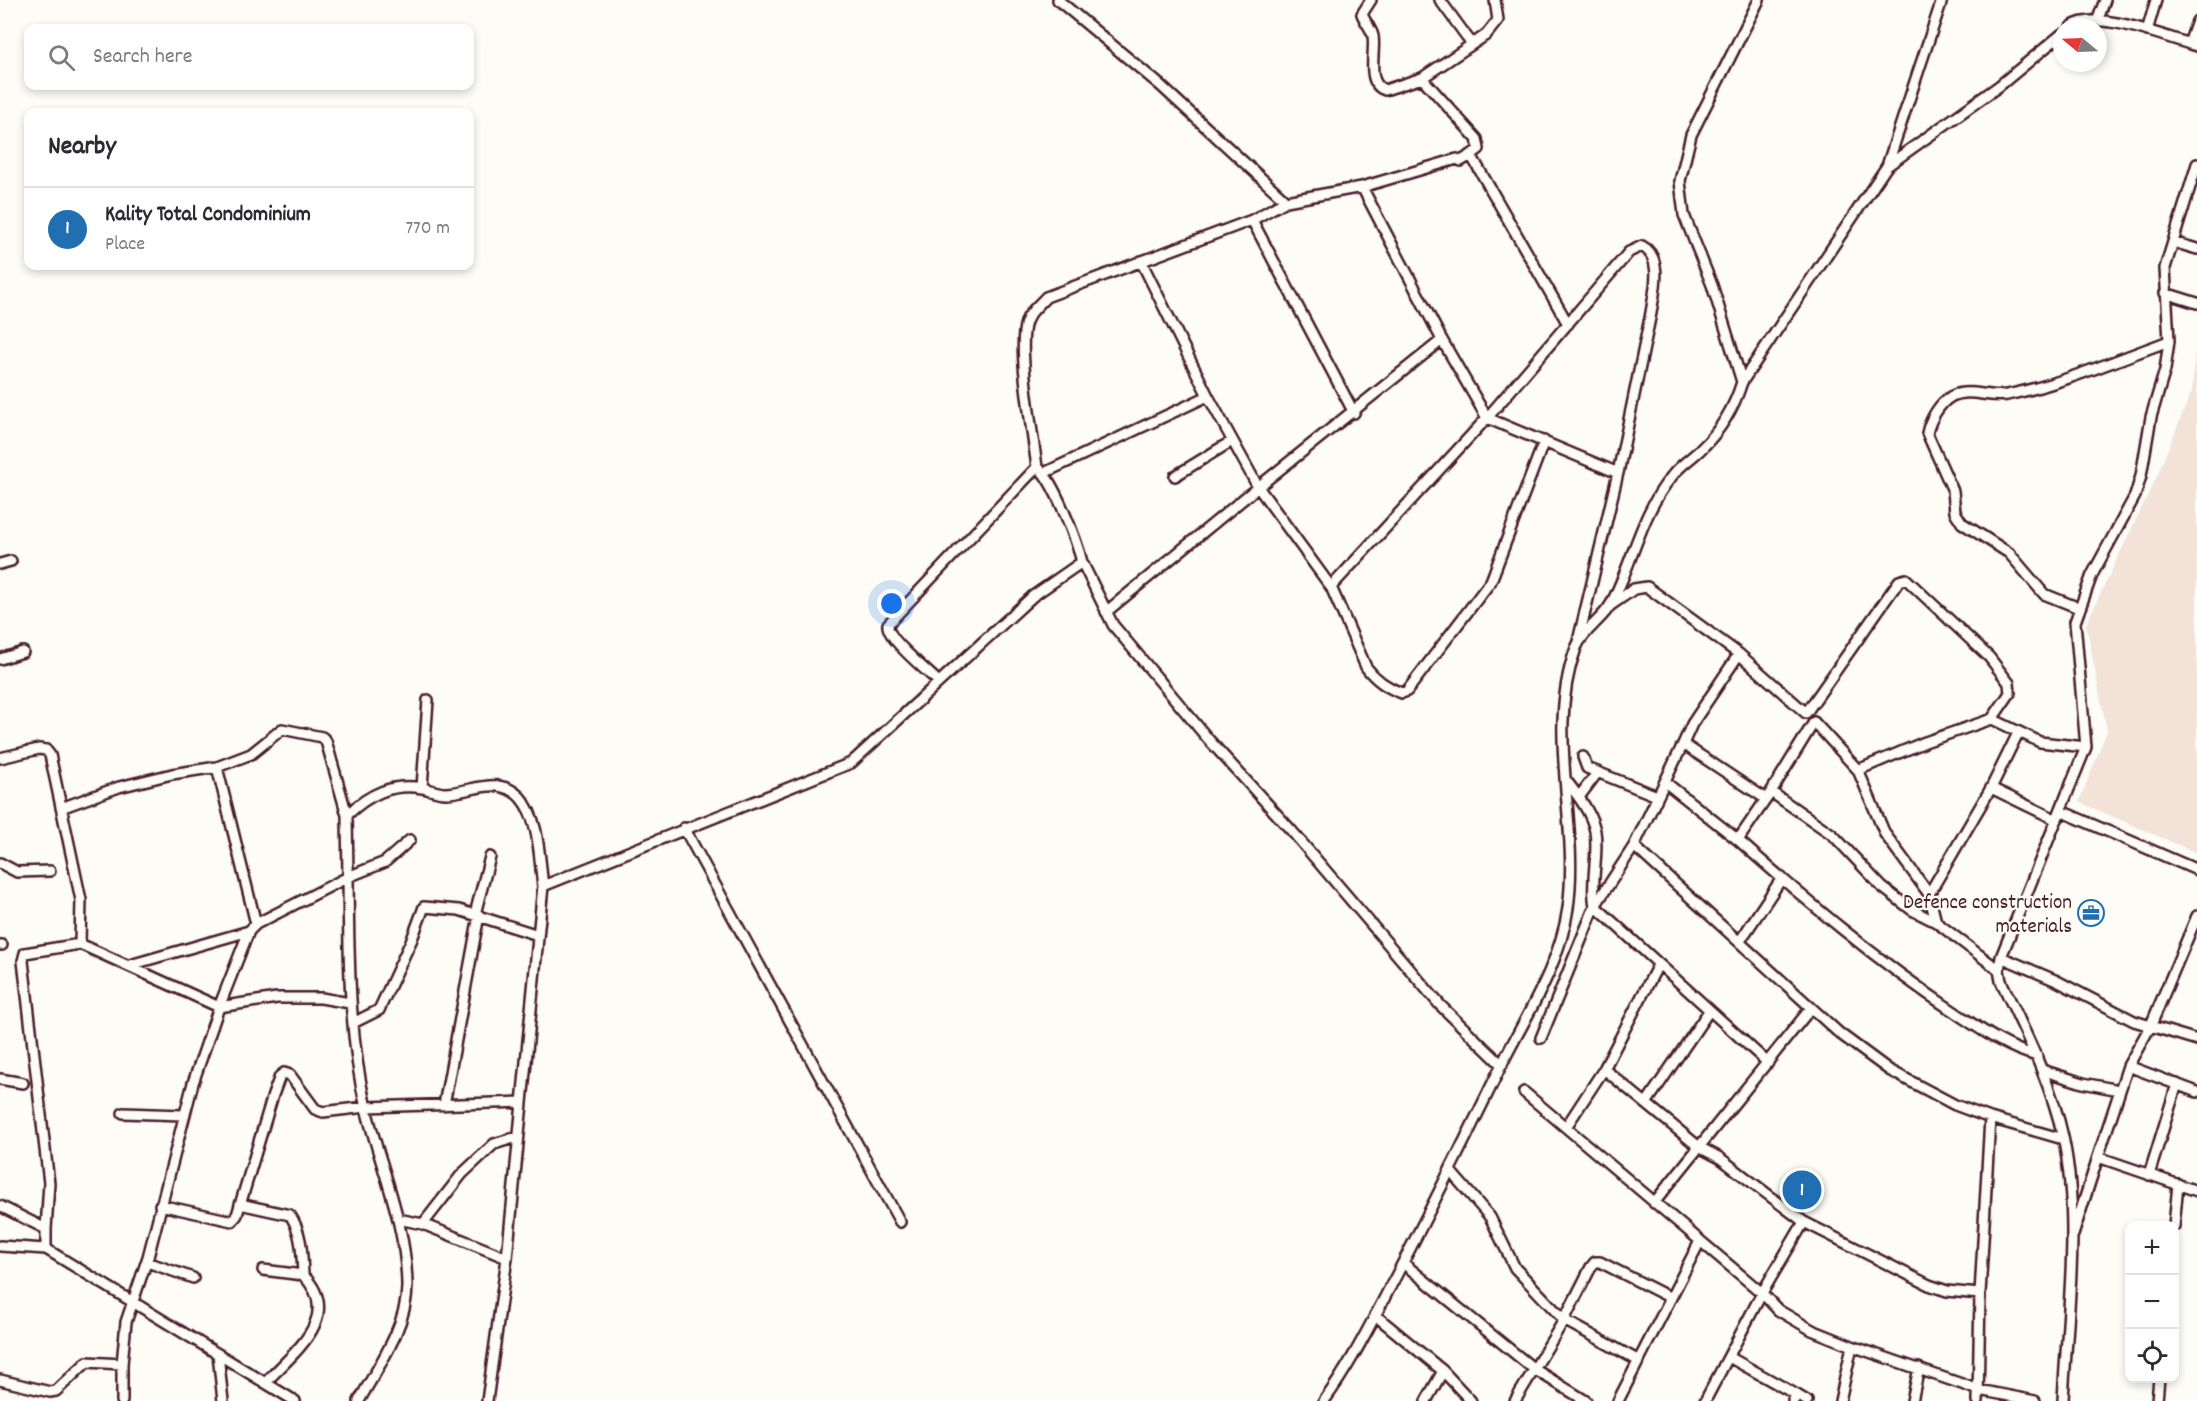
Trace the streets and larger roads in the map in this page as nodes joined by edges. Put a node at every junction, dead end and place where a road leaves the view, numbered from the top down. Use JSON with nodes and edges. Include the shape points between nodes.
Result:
{"nodes":[{"id":1,"x":1058,"y":0,"type":"edge"},
{"id":2,"x":1371,"y":0,"type":"edge"},
{"id":3,"x":1440,"y":0,"type":"edge"},
{"id":4,"x":1495,"y":0,"type":"edge"},
{"id":5,"x":1759,"y":0,"type":"edge"},
{"id":6,"x":1942,"y":0,"type":"edge"},
{"id":7,"x":2105,"y":0,"type":"edge"},
{"id":8,"x":2156,"y":0,"type":"edge"},
{"id":9,"x":2099,"y":18,"type":"edge"},
{"id":10,"x":2197,"y":21,"type":"edge"},
{"id":11,"x":2107,"y":22,"type":"edge"},
{"id":12,"x":2147,"y":32,"type":"junction"},
{"id":13,"x":2053,"y":41,"type":"edge"},
{"id":14,"x":1472,"y":44,"type":"junction"},
{"id":15,"x":2193,"y":45,"type":"edge"},
{"id":16,"x":1422,"y":78,"type":"junction"},
{"id":17,"x":1471,"y":155,"type":"junction"},
{"id":18,"x":2197,"y":164,"type":"edge"},
{"id":19,"x":1887,"y":166,"type":"junction"},
{"id":20,"x":1362,"y":187,"type":"junction"},
{"id":21,"x":2192,"y":194,"type":"edge"},
{"id":22,"x":1286,"y":201,"type":"junction"},
{"id":23,"x":1252,"y":220,"type":"junction"},
{"id":24,"x":2173,"y":242,"type":"junction"},
{"id":25,"x":2197,"y":249,"type":"edge"},
{"id":26,"x":1141,"y":261,"type":"junction"},
{"id":27,"x":2165,"y":294,"type":"junction"},
{"id":28,"x":2197,"y":303,"type":"edge"},
{"id":29,"x":1568,"y":324,"type":"junction"},
{"id":30,"x":1442,"y":340,"type":"junction"},
{"id":31,"x":2169,"y":341,"type":"junction"},
{"id":32,"x":1742,"y":382,"type":"junction"},
{"id":33,"x":1208,"y":396,"type":"junction"},
{"id":34,"x":1354,"y":413,"type":"junction"},
{"id":35,"x":1487,"y":418,"type":"junction"},
{"id":36,"x":1232,"y":441,"type":"junction"},
{"id":37,"x":1544,"y":441,"type":"junction"},
{"id":38,"x":1040,"y":470,"type":"junction"},
{"id":39,"x":1618,"y":473,"type":"junction"},
{"id":40,"x":1175,"y":476,"type":"dead end"},
{"id":41,"x":1258,"y":487,"type":"junction"},
{"id":42,"x":11,"y":561,"type":"dead end"},
{"id":43,"x":1082,"y":562,"type":"junction"},
{"id":44,"x":0,"y":564,"type":"edge"},
{"id":45,"x":1331,"y":587,"type":"junction"},
{"id":46,"x":1609,"y":607,"type":"junction"},
{"id":47,"x":2079,"y":608,"type":"junction"},
{"id":48,"x":1107,"y":612,"type":"junction"},
{"id":49,"x":1577,"y":646,"type":"junction"},
{"id":50,"x":23,"y":652,"type":"dead end"},
{"id":51,"x":1739,"y":654,"type":"junction"},
{"id":52,"x":0,"y":658,"type":"edge"},
{"id":53,"x":939,"y":682,"type":"junction"},
{"id":54,"x":428,"y":700,"type":"dead end"},
{"id":55,"x":1806,"y":713,"type":"junction"},
{"id":56,"x":1992,"y":718,"type":"junction"},
{"id":57,"x":1815,"y":722,"type":"junction"},
{"id":58,"x":2019,"y":733,"type":"junction"},
{"id":59,"x":1683,"y":744,"type":"junction"},
{"id":60,"x":2086,"y":747,"type":"junction"},
{"id":61,"x":0,"y":758,"type":"edge"},
{"id":62,"x":1583,"y":758,"type":"dead end"},
{"id":63,"x":218,"y":767,"type":"junction"},
{"id":64,"x":1858,"y":770,"type":"junction"},
{"id":65,"x":1596,"y":773,"type":"junction"},
{"id":66,"x":1564,"y":779,"type":"junction"},
{"id":67,"x":1665,"y":782,"type":"junction"},
{"id":68,"x":422,"y":788,"type":"junction"},
{"id":69,"x":1990,"y":788,"type":"junction"},
{"id":70,"x":1768,"y":795,"type":"junction"},
{"id":71,"x":1658,"y":796,"type":"junction"},
{"id":72,"x":1579,"y":797,"type":"junction"},
{"id":73,"x":61,"y":808,"type":"junction"},
{"id":74,"x":348,"y":815,"type":"junction"},
{"id":75,"x":2059,"y":816,"type":"junction"},
{"id":76,"x":684,"y":828,"type":"junction"},
{"id":77,"x":410,"y":840,"type":"dead end"},
{"id":78,"x":1738,"y":840,"type":"junction"},
{"id":79,"x":1634,"y":846,"type":"junction"},
{"id":80,"x":490,"y":856,"type":"dead end"},
{"id":81,"x":0,"y":863,"type":"edge"},
{"id":82,"x":2197,"y":870,"type":"edge"},
{"id":83,"x":50,"y":871,"type":"dead end"},
{"id":84,"x":348,"y":877,"type":"junction"},
{"id":85,"x":1782,"y":878,"type":"junction"},
{"id":86,"x":543,"y":886,"type":"junction"},
{"id":87,"x":1929,"y":894,"type":"junction"},
{"id":88,"x":1595,"y":906,"type":"junction"},
{"id":89,"x":477,"y":915,"type":"junction"},
{"id":90,"x":2197,"y":916,"type":"edge"},
{"id":91,"x":1936,"y":922,"type":"junction"},
{"id":92,"x":256,"y":924,"type":"junction"},
{"id":93,"x":249,"y":931,"type":"junction"},
{"id":94,"x":538,"y":935,"type":"junction"},
{"id":95,"x":1740,"y":941,"type":"junction"},
{"id":96,"x":80,"y":944,"type":"junction"},
{"id":97,"x":2001,"y":957,"type":"junction"},
{"id":98,"x":130,"y":965,"type":"junction"},
{"id":99,"x":1658,"y":965,"type":"junction"},
{"id":100,"x":1999,"y":970,"type":"junction"},
{"id":101,"x":350,"y":1003,"type":"junction"},
{"id":102,"x":219,"y":1007,"type":"junction"},
{"id":103,"x":1811,"y":1008,"type":"junction"},
{"id":104,"x":1709,"y":1011,"type":"junction"},
{"id":105,"x":353,"y":1023,"type":"junction"},
{"id":106,"x":2151,"y":1025,"type":"junction"},
{"id":107,"x":1541,"y":1038,"type":"dead end"},
{"id":108,"x":2197,"y":1040,"type":"edge"},
{"id":109,"x":2037,"y":1056,"type":"junction"},
{"id":110,"x":1768,"y":1063,"type":"junction"},
{"id":111,"x":1502,"y":1065,"type":"junction"},
{"id":112,"x":2128,"y":1066,"type":"junction"},
{"id":113,"x":1604,"y":1069,"type":"junction"},
{"id":114,"x":2042,"y":1070,"type":"junction"},
{"id":115,"x":0,"y":1080,"type":"edge"},
{"id":116,"x":22,"y":1083,"type":"dead end"},
{"id":117,"x":2177,"y":1084,"type":"junction"},
{"id":118,"x":2119,"y":1090,"type":"junction"},
{"id":119,"x":1524,"y":1092,"type":"dead end"},
{"id":120,"x":2197,"y":1092,"type":"edge"},
{"id":121,"x":521,"y":1102,"type":"junction"},
{"id":122,"x":1647,"y":1102,"type":"junction"},
{"id":123,"x":444,"y":1105,"type":"junction"},
{"id":124,"x":366,"y":1107,"type":"junction"},
{"id":125,"x":123,"y":1113,"type":"dead end"},
{"id":126,"x":183,"y":1115,"type":"junction"},
{"id":127,"x":1990,"y":1118,"type":"junction"},
{"id":128,"x":1566,"y":1127,"type":"junction"},
{"id":129,"x":517,"y":1137,"type":"junction"},
{"id":130,"x":1707,"y":1139,"type":"junction"},
{"id":131,"x":2063,"y":1139,"type":"junction"},
{"id":132,"x":1700,"y":1147,"type":"junction"},
{"id":133,"x":1716,"y":1155,"type":"junction"},
{"id":134,"x":2098,"y":1157,"type":"junction"},
{"id":135,"x":1451,"y":1172,"type":"junction"},
{"id":136,"x":2149,"y":1175,"type":"junction"},
{"id":137,"x":2178,"y":1184,"type":"junction"},
{"id":138,"x":2197,"y":1191,"type":"edge"},
{"id":139,"x":1654,"y":1203,"type":"junction"},
{"id":140,"x":240,"y":1204,"type":"junction"},
{"id":141,"x":160,"y":1205,"type":"junction"},
{"id":142,"x":0,"y":1206,"type":"edge"},
{"id":143,"x":398,"y":1219,"type":"junction"},
{"id":144,"x":2174,"y":1221,"type":"edge"},
{"id":145,"x":900,"y":1222,"type":"dead end"},
{"id":146,"x":1804,"y":1222,"type":"junction"},
{"id":147,"x":423,"y":1224,"type":"junction"},
{"id":148,"x":46,"y":1229,"type":"junction"},
{"id":149,"x":1700,"y":1241,"type":"junction"},
{"id":150,"x":2071,"y":1241,"type":"junction"},
{"id":151,"x":0,"y":1246,"type":"edge"},
{"id":152,"x":46,"y":1249,"type":"junction"},
{"id":153,"x":507,"y":1258,"type":"junction"},
{"id":154,"x":147,"y":1262,"type":"junction"},
{"id":155,"x":1403,"y":1263,"type":"junction"},
{"id":156,"x":264,"y":1270,"type":"dead end"},
{"id":157,"x":303,"y":1275,"type":"junction"},
{"id":158,"x":193,"y":1278,"type":"dead end"},
{"id":159,"x":1762,"y":1293,"type":"junction"},
{"id":160,"x":1980,"y":1294,"type":"junction"},
{"id":161,"x":1671,"y":1299,"type":"junction"},
{"id":162,"x":133,"y":1300,"type":"junction"},
{"id":163,"x":1375,"y":1315,"type":"junction"},
{"id":164,"x":1564,"y":1320,"type":"junction"},
{"id":165,"x":1852,"y":1346,"type":"junction"},
{"id":166,"x":218,"y":1354,"type":"junction"},
{"id":167,"x":1729,"y":1357,"type":"junction"},
{"id":168,"x":1639,"y":1361,"type":"junction"},
{"id":169,"x":122,"y":1364,"type":"junction"},
{"id":170,"x":1919,"y":1368,"type":"junction"},
{"id":171,"x":1534,"y":1369,"type":"junction"},
{"id":172,"x":1443,"y":1371,"type":"junction"},
{"id":173,"x":0,"y":1380,"type":"edge"},
{"id":174,"x":266,"y":1382,"type":"junction"},
{"id":175,"x":2159,"y":1383,"type":"edge"},
{"id":176,"x":1979,"y":1390,"type":"junction"},
{"id":177,"x":1795,"y":1398,"type":"edge"},
{"id":178,"x":122,"y":1401,"type":"edge"},
{"id":179,"x":223,"y":1401,"type":"edge"},
{"id":180,"x":295,"y":1401,"type":"edge"},
{"id":181,"x":359,"y":1401,"type":"edge"},
{"id":182,"x":487,"y":1401,"type":"edge"},
{"id":183,"x":1324,"y":1401,"type":"edge"},
{"id":184,"x":1426,"y":1401,"type":"edge"},
{"id":185,"x":1471,"y":1401,"type":"edge"},
{"id":186,"x":1515,"y":1401,"type":"edge"},
{"id":187,"x":1586,"y":1401,"type":"edge"},
{"id":188,"x":1618,"y":1401,"type":"edge"},
{"id":189,"x":1705,"y":1401,"type":"edge"},
{"id":190,"x":1808,"y":1401,"type":"edge"},
{"id":191,"x":1840,"y":1401,"type":"edge"},
{"id":192,"x":1912,"y":1401,"type":"edge"},
{"id":193,"x":1978,"y":1401,"type":"edge"},
{"id":194,"x":2035,"y":1401,"type":"edge"},
{"id":195,"x":2063,"y":1401,"type":"edge"},
{"id":196,"x":2157,"y":1401,"type":"edge"}],
"edges":[{"from":1,"to":22,"type":"street","via":[[1160,85]]},
{"from":2,"to":16,"type":"street","via":[[1362,14],[1373,38],[1373,68],[1378,87],[1385,90]]},
{"from":3,"to":14,"type":"street"},
{"from":4,"to":14,"type":"street","via":[[1496,26]]},
{"from":5,"to":32,"type":"street","via":[[1691,135],[1680,181],[1684,215],[1712,285]]},
{"from":6,"to":19,"type":"street"},
{"from":7,"to":9,"type":"street"},
{"from":8,"to":12,"type":"street"},
{"from":10,"to":15,"type":"street"},
{"from":11,"to":12,"type":"street"},
{"from":12,"to":15,"type":"street"},
{"from":13,"to":19,"type":"street"},
{"from":14,"to":16,"type":"street"},
{"from":16,"to":17,"type":"street","via":[[1477,139],[1479,149]]},
{"from":17,"to":20,"type":"street"},
{"from":17,"to":29,"type":"street"},
{"from":18,"to":21,"type":"street"},
{"from":19,"to":32,"type":"street"},
{"from":20,"to":22,"type":"street"},
{"from":20,"to":30,"type":"street"},
{"from":21,"to":24,"type":"street"},
{"from":22,"to":23,"type":"street"},
{"from":23,"to":26,"type":"street"},
{"from":23,"to":34,"type":"street"},
{"from":24,"to":25,"type":"street"},
{"from":24,"to":27,"type":"street","via":[[2165,268]]},
{"from":26,"to":33,"type":"street"},
{"from":26,"to":38,"type":"street","via":[[1054,294],[1030,314],[1025,324],[1024,360]]},
{"from":27,"to":28,"type":"street"},
{"from":27,"to":31,"type":"street"},
{"from":29,"to":35,"type":"street"},
{"from":29,"to":39,"type":"street","via":[[1629,252],[1642,246],[1651,251],[1654,296]]},
{"from":30,"to":34,"type":"street"},
{"from":30,"to":35,"type":"street"},
{"from":31,"to":47,"type":"street","via":[[2135,496],[2092,575]]},
{"from":31,"to":47,"type":"street","via":[[2042,386],[1997,396],[1964,392],[1944,402],[1926,433],[1953,491],[1955,513],[1962,523],[2008,553],[2044,594]]},
{"from":32,"to":46,"type":"street","via":[[1716,434],[1672,475],[1656,498]]},
{"from":33,"to":36,"type":"street"},
{"from":33,"to":38,"type":"street"},
{"from":34,"to":41,"type":"street"},
{"from":35,"to":37,"type":"street"},
{"from":35,"to":45,"type":"street"},
{"from":36,"to":40,"type":"street"},
{"from":36,"to":41,"type":"street"},
{"from":37,"to":39,"type":"street"},
{"from":37,"to":45,"type":"street","via":[[1491,581],[1407,691],[1392,690],[1366,667]]},
{"from":38,"to":43,"type":"street","via":[[1077,540]]},
{"from":38,"to":53,"type":"street","via":[[888,624],[888,632],[897,643]]},
{"from":39,"to":49,"type":"street"},
{"from":41,"to":45,"type":"street"},
{"from":41,"to":48,"type":"street"},
{"from":42,"to":44,"type":"street"},
{"from":43,"to":48,"type":"street"},
{"from":43,"to":53,"type":"street","via":[[1033,596]]},
{"from":46,"to":49,"type":"street"},
{"from":46,"to":51,"type":"street","via":[[1634,589],[1647,587]]},
{"from":47,"to":60,"type":"street","via":[[2075,622]]},
{"from":48,"to":111,"type":"street","via":[[1113,625],[1201,731],[1440,1005]]},
{"from":49,"to":66,"type":"street","via":[[1564,707]]},
{"from":50,"to":52,"type":"street"},
{"from":51,"to":55,"type":"street"},
{"from":51,"to":59,"type":"street"},
{"from":53,"to":76,"type":"street","via":[[851,763]]},
{"from":54,"to":68,"type":"street"},
{"from":55,"to":56,"type":"street","via":[[1902,579],[1910,581],[1970,638],[2009,683],[2010,693]]},
{"from":55,"to":57,"type":"street"},
{"from":56,"to":58,"type":"street"},
{"from":56,"to":64,"type":"street"},
{"from":57,"to":64,"type":"street"},
{"from":57,"to":70,"type":"street"},
{"from":58,"to":60,"type":"street","via":[[2053,745]]},
{"from":58,"to":69,"type":"street"},
{"from":59,"to":67,"type":"street"},
{"from":59,"to":70,"type":"street"},
{"from":60,"to":75,"type":"street"},
{"from":61,"to":73,"type":"street","via":[[39,749],[49,752]]},
{"from":62,"to":65,"type":"street","via":[[1587,768]]},
{"from":63,"to":73,"type":"street","via":[[119,787]]},
{"from":63,"to":74,"type":"street","via":[[250,754],[282,729],[322,737]]},
{"from":63,"to":92,"type":"street"},
{"from":64,"to":87,"type":"street","via":[[1885,834]]},
{"from":65,"to":71,"type":"street"},
{"from":65,"to":72,"type":"street"},
{"from":66,"to":72,"type":"street"},
{"from":66,"to":111,"type":"street","via":[[1572,846],[1564,928],[1540,994]]},
{"from":67,"to":71,"type":"street"},
{"from":67,"to":78,"type":"street"},
{"from":68,"to":74,"type":"street","via":[[397,787],[372,794]]},
{"from":68,"to":86,"type":"street","via":[[447,793],[489,784],[520,798],[532,822]]},
{"from":69,"to":75,"type":"street"},
{"from":69,"to":87,"type":"street"},
{"from":70,"to":78,"type":"street"},
{"from":70,"to":91,"type":"street","via":[[1833,835],[1889,893]]},
{"from":71,"to":79,"type":"street"},
{"from":72,"to":88,"type":"street","via":[[1595,831]]},
{"from":73,"to":96,"type":"street","via":[[81,900]]},
{"from":74,"to":84,"type":"street"},
{"from":75,"to":82,"type":"street"},
{"from":75,"to":97,"type":"street"},
{"from":76,"to":86,"type":"street"},
{"from":76,"to":145,"type":"street"},
{"from":77,"to":84,"type":"street","via":[[385,862]]},
{"from":78,"to":85,"type":"street"},
{"from":79,"to":88,"type":"street"},
{"from":79,"to":95,"type":"street"},
{"from":80,"to":89,"type":"street"},
{"from":81,"to":83,"type":"street","via":[[16,872]]},
{"from":84,"to":92,"type":"street"},
{"from":84,"to":101,"type":"street"},
{"from":85,"to":95,"type":"street"},
{"from":85,"to":109,"type":"street","via":[[1911,983],[2010,1046]]},
{"from":86,"to":94,"type":"street"},
{"from":87,"to":91,"type":"street"},
{"from":88,"to":99,"type":"street"},
{"from":88,"to":107,"type":"street"},
{"from":89,"to":94,"type":"street"},
{"from":89,"to":105,"type":"street","via":[[446,907],[424,907],[379,1010]]},
{"from":89,"to":123,"type":"street"},
{"from":90,"to":106,"type":"street"},
{"from":91,"to":100,"type":"street"},
{"from":92,"to":93,"type":"street"},
{"from":93,"to":98,"type":"street"},
{"from":93,"to":102,"type":"street"},
{"from":94,"to":121,"type":"street"},
{"from":95,"to":103,"type":"street"},
{"from":96,"to":98,"type":"street"},
{"from":96,"to":148,"type":"street","via":[[23,956],[49,1183]]},
{"from":97,"to":100,"type":"street"},
{"from":97,"to":106,"type":"street"},
{"from":98,"to":102,"type":"street"},
{"from":99,"to":104,"type":"street"},
{"from":99,"to":113,"type":"street"},
{"from":100,"to":109,"type":"street"},
{"from":101,"to":102,"type":"street","via":[[321,998],[277,998]]},
{"from":101,"to":105,"type":"street"},
{"from":102,"to":126,"type":"street"},
{"from":103,"to":110,"type":"street"},
{"from":103,"to":127,"type":"street","via":[[1889,1070],[1922,1090]]},
{"from":104,"to":110,"type":"street"},
{"from":104,"to":122,"type":"street"},
{"from":105,"to":124,"type":"street"},
{"from":106,"to":108,"type":"street"},
{"from":106,"to":112,"type":"street"},
{"from":109,"to":114,"type":"street"},
{"from":110,"to":130,"type":"street"},
{"from":111,"to":135,"type":"street"},
{"from":112,"to":117,"type":"street"},
{"from":112,"to":118,"type":"street"},
{"from":113,"to":122,"type":"street"},
{"from":113,"to":128,"type":"street"},
{"from":114,"to":118,"type":"street"},
{"from":114,"to":131,"type":"street"},
{"from":115,"to":116,"type":"street"},
{"from":117,"to":120,"type":"street"},
{"from":117,"to":136,"type":"street"},
{"from":118,"to":134,"type":"street"},
{"from":119,"to":128,"type":"street"},
{"from":121,"to":123,"type":"street"},
{"from":121,"to":129,"type":"street"},
{"from":122,"to":132,"type":"street"},
{"from":123,"to":124,"type":"street"},
{"from":124,"to":140,"type":"street","via":[[319,1112],[290,1075],[280,1076]]},
{"from":124,"to":143,"type":"street"},
{"from":125,"to":126,"type":"street"},
{"from":126,"to":141,"type":"street"},
{"from":127,"to":131,"type":"street"},
{"from":127,"to":160,"type":"street"},
{"from":128,"to":139,"type":"street"},
{"from":129,"to":147,"type":"street","via":[[494,1144],[486,1151],[462,1174]]},
{"from":129,"to":153,"type":"street"},
{"from":130,"to":132,"type":"street"},
{"from":130,"to":133,"type":"street"},
{"from":131,"to":150,"type":"street"},
{"from":132,"to":133,"type":"street"},
{"from":132,"to":139,"type":"street"},
{"from":133,"to":146,"type":"street"},
{"from":134,"to":136,"type":"street"},
{"from":134,"to":150,"type":"street"},
{"from":135,"to":155,"type":"street"},
{"from":135,"to":164,"type":"street","via":[[1490,1217],[1515,1268]]},
{"from":136,"to":137,"type":"street"},
{"from":137,"to":138,"type":"street"},
{"from":137,"to":144,"type":"street"},
{"from":139,"to":149,"type":"street"},
{"from":140,"to":141,"type":"street","via":[[237,1215],[228,1222]]},
{"from":140,"to":157,"type":"street","via":[[290,1215],[301,1246]]},
{"from":141,"to":154,"type":"street"},
{"from":142,"to":148,"type":"street"},
{"from":143,"to":147,"type":"street"},
{"from":143,"to":181,"type":"street","via":[[407,1285],[404,1307],[385,1354]]},
{"from":146,"to":159,"type":"street"},
{"from":146,"to":160,"type":"street","via":[[1929,1285]]},
{"from":147,"to":153,"type":"street"},
{"from":148,"to":152,"type":"street"},
{"from":149,"to":159,"type":"street"},
{"from":149,"to":161,"type":"street"},
{"from":150,"to":195,"type":"street"},
{"from":151,"to":152,"type":"street"},
{"from":152,"to":162,"type":"street"},
{"from":153,"to":182,"type":"street"},
{"from":154,"to":158,"type":"street"},
{"from":154,"to":162,"type":"street"},
{"from":155,"to":163,"type":"street"},
{"from":155,"to":171,"type":"street"},
{"from":156,"to":157,"type":"street"},
{"from":157,"to":174,"type":"street","via":[[314,1286],[319,1305],[316,1326]]},
{"from":159,"to":165,"type":"street","via":[[1778,1310],[1812,1330]]},
{"from":159,"to":167,"type":"street"},
{"from":160,"to":176,"type":"street"},
{"from":161,"to":164,"type":"street","via":[[1595,1262]]},
{"from":161,"to":168,"type":"street"},
{"from":162,"to":166,"type":"street"},
{"from":162,"to":169,"type":"street","via":[[126,1322]]},
{"from":163,"to":172,"type":"street"},
{"from":163,"to":183,"type":"street"},
{"from":164,"to":168,"type":"street"},
{"from":164,"to":171,"type":"street"},
{"from":165,"to":170,"type":"street"},
{"from":165,"to":191,"type":"street"},
{"from":166,"to":174,"type":"street"},
{"from":166,"to":179,"type":"street"},
{"from":167,"to":177,"type":"street"},
{"from":167,"to":189,"type":"street"},
{"from":168,"to":188,"type":"street"},
{"from":169,"to":173,"type":"street","via":[[87,1362],[63,1386],[50,1392]]},
{"from":169,"to":178,"type":"street"},
{"from":170,"to":176,"type":"street"},
{"from":170,"to":192,"type":"street"},
{"from":171,"to":186,"type":"street"},
{"from":171,"to":187,"type":"street"},
{"from":172,"to":184,"type":"street"},
{"from":172,"to":185,"type":"street"},
{"from":174,"to":180,"type":"street"},
{"from":175,"to":196,"type":"street"},
{"from":176,"to":193,"type":"street"},
{"from":176,"to":194,"type":"street"},
{"from":177,"to":190,"type":"street"}]}
